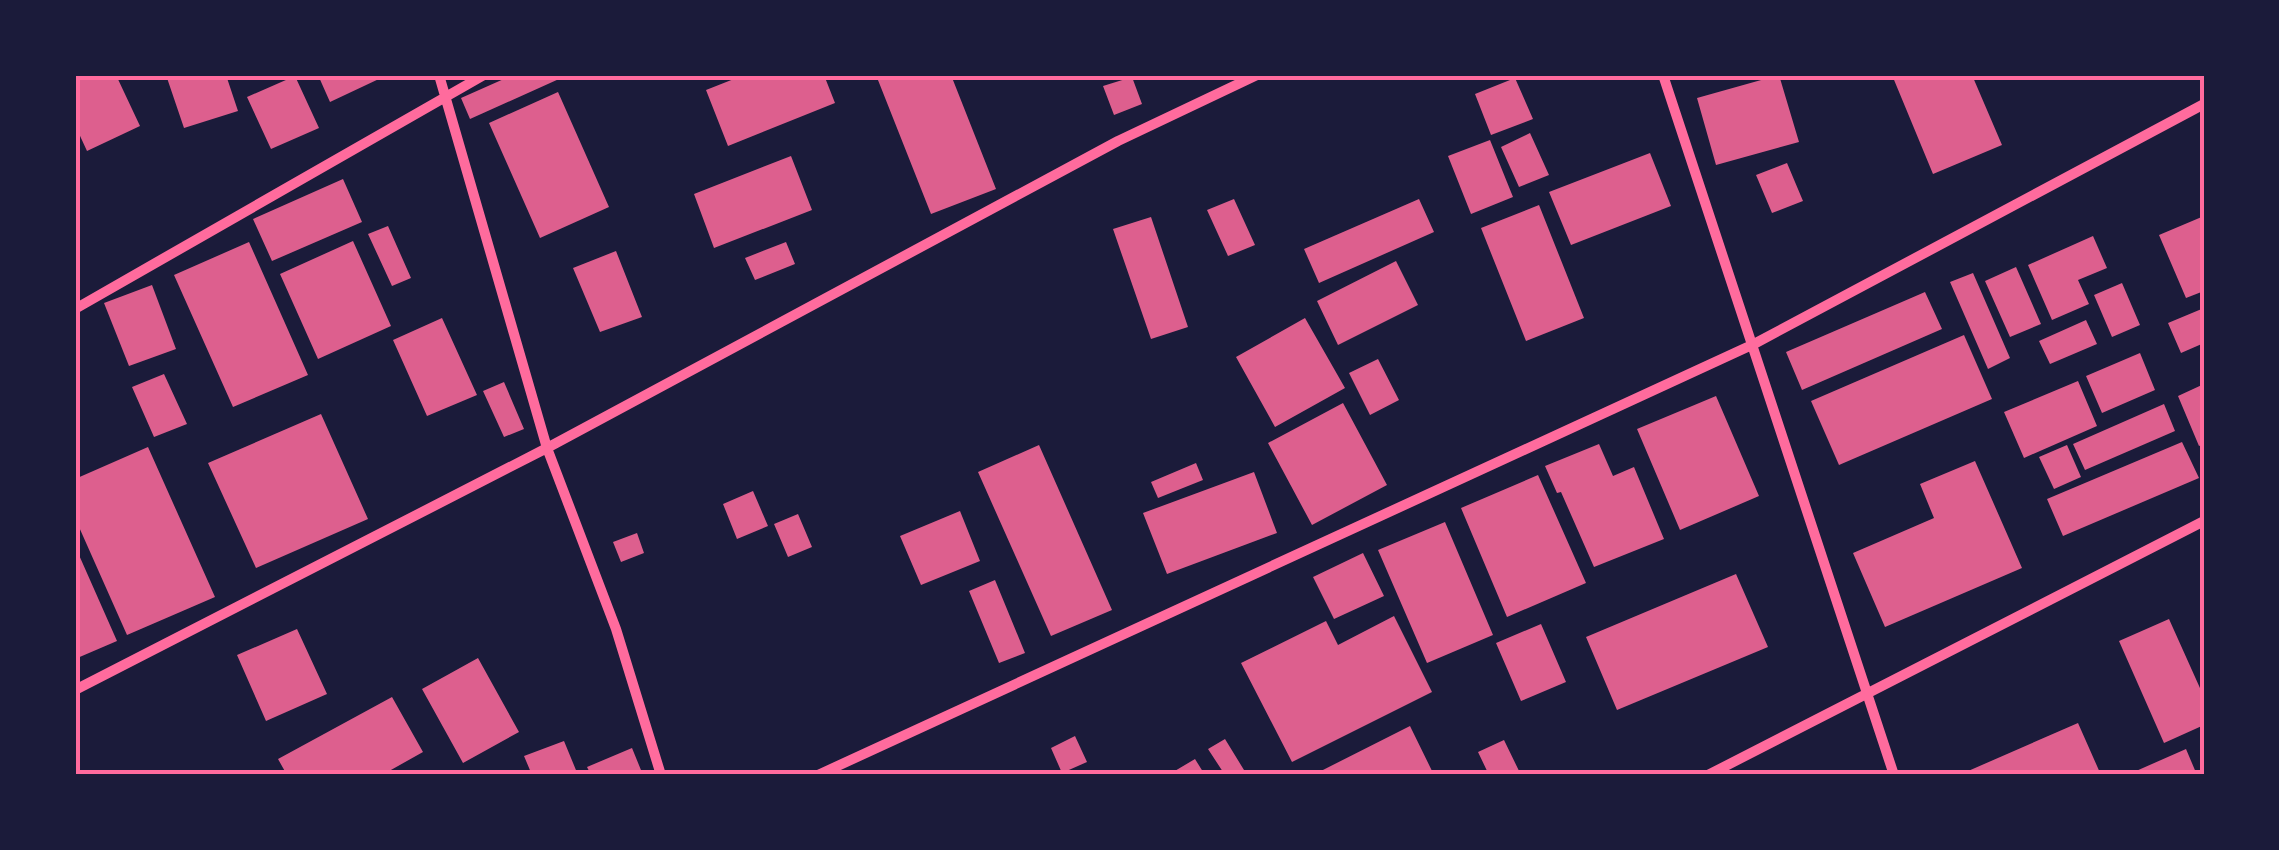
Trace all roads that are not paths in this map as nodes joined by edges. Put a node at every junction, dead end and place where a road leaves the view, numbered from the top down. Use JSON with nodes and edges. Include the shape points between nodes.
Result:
{"nodes":[{"id":1,"x":439,"y":75,"type":"edge"},
{"id":2,"x":484,"y":75,"type":"edge"},
{"id":3,"x":1258,"y":75,"type":"edge"},
{"id":4,"x":1663,"y":75,"type":"edge"},
{"id":5,"x":444,"y":96,"type":"junction"},
{"id":6,"x":2204,"y":104,"type":"edge"},
{"id":7,"x":75,"y":309,"type":"edge"},
{"id":8,"x":1754,"y":344,"type":"junction"},
{"id":9,"x":546,"y":448,"type":"junction"},
{"id":10,"x":2204,"y":521,"type":"edge"},
{"id":11,"x":75,"y":690,"type":"edge"},
{"id":12,"x":1868,"y":695,"type":"junction"},
{"id":13,"x":661,"y":775,"type":"edge"},
{"id":14,"x":818,"y":775,"type":"edge"},
{"id":15,"x":1708,"y":775,"type":"edge"},
{"id":16,"x":1894,"y":775,"type":"edge"}],
"edges":[{"from":1,"to":5,"type":"street"},
{"from":2,"to":5,"type":"street"},
{"from":3,"to":9,"type":"street","via":[[1118,141]]},
{"from":4,"to":8,"type":"street"},
{"from":5,"to":7,"type":"street"},
{"from":5,"to":9,"type":"street"},
{"from":6,"to":8,"type":"street"},
{"from":8,"to":12,"type":"street"},
{"from":8,"to":14,"type":"street"},
{"from":9,"to":11,"type":"street"},
{"from":9,"to":13,"type":"street","via":[[616,629]]},
{"from":10,"to":12,"type":"street"},
{"from":12,"to":15,"type":"street"},
{"from":12,"to":16,"type":"street"}]}
